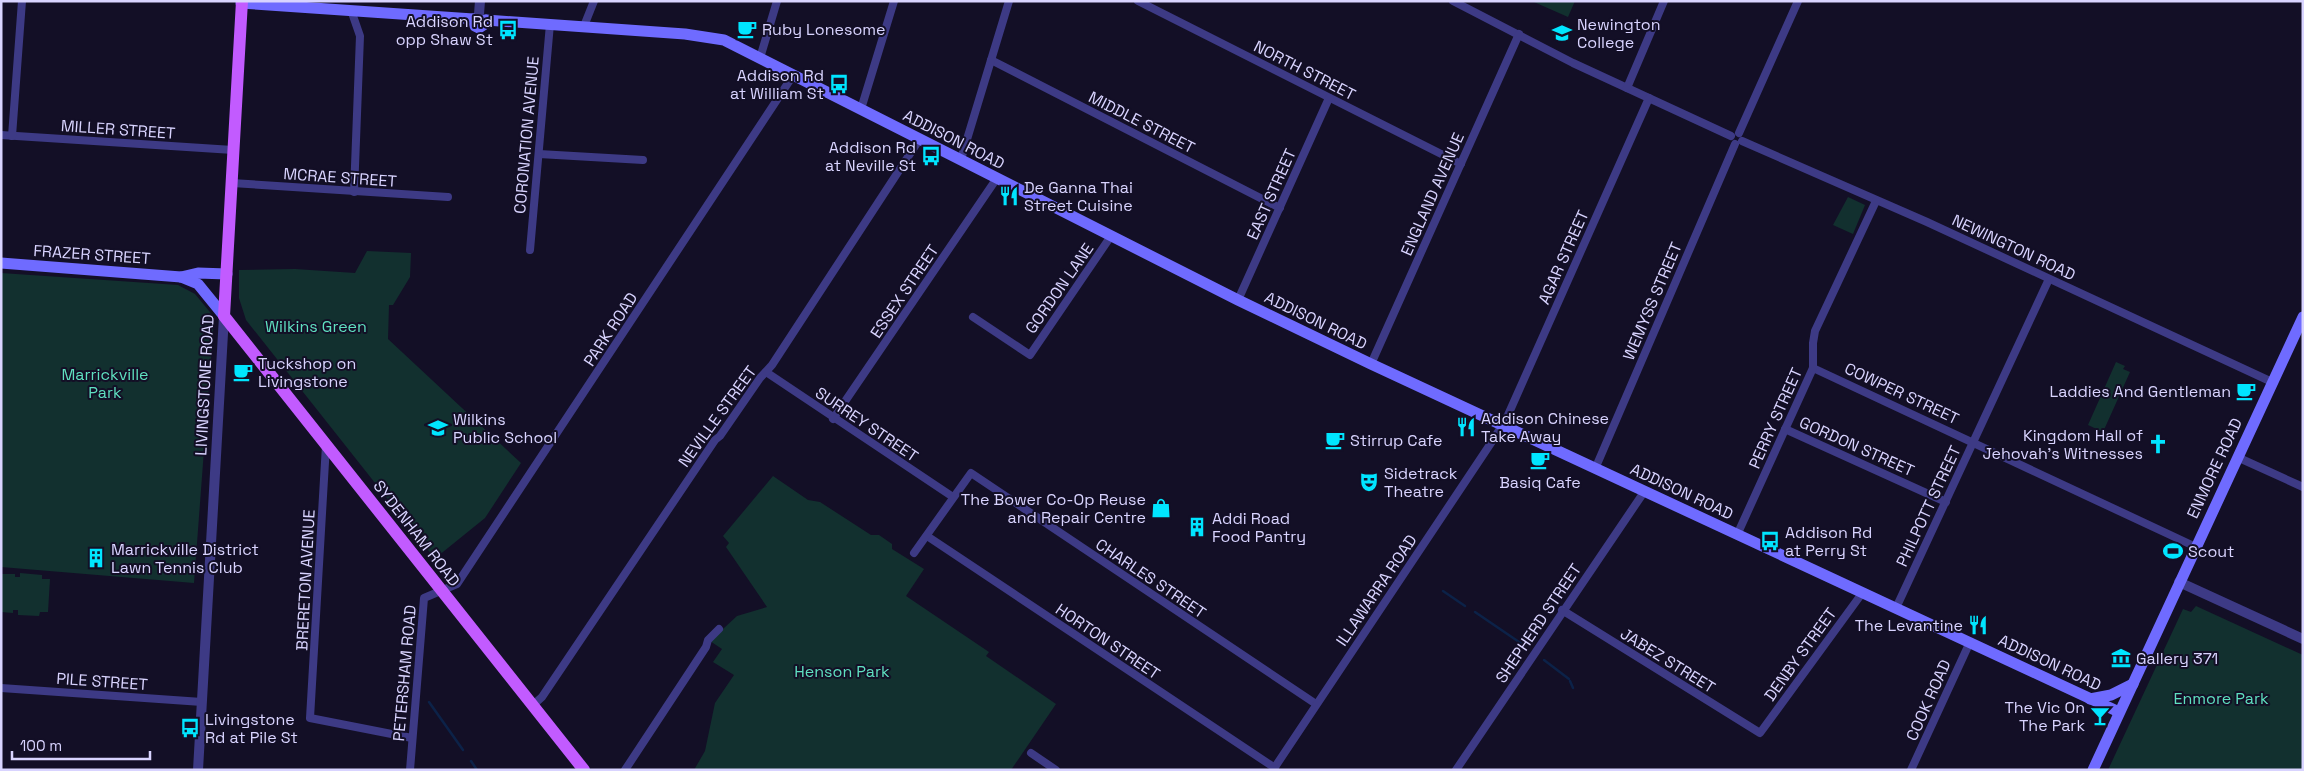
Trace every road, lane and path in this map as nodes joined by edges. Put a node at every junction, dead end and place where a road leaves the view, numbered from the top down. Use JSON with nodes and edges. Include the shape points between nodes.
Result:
{"nodes":[{"id":1,"x":22,"y":1,"type":"edge"},
{"id":2,"x":480,"y":1,"type":"edge"},
{"id":3,"x":594,"y":1,"type":"edge"},
{"id":4,"x":777,"y":1,"type":"edge"},
{"id":5,"x":894,"y":1,"type":"edge"},
{"id":6,"x":1009,"y":1,"type":"edge"},
{"id":7,"x":1138,"y":1,"type":"edge"},
{"id":8,"x":1453,"y":1,"type":"edge"},
{"id":9,"x":1664,"y":1,"type":"edge"},
{"id":10,"x":1798,"y":1,"type":"edge"},
{"id":11,"x":241,"y":2,"type":"edge"},
{"id":12,"x":359,"y":8,"type":"edge"},
{"id":13,"x":480,"y":18,"type":"junction"},
{"id":14,"x":550,"y":24,"type":"junction"},
{"id":15,"x":584,"y":26,"type":"junction"},
{"id":16,"x":1519,"y":34,"type":"junction"},
{"id":17,"x":760,"y":58,"type":"junction"},
{"id":18,"x":991,"y":60,"type":"junction"},
{"id":19,"x":794,"y":74,"type":"junction"},
{"id":20,"x":1627,"y":88,"type":"junction"},
{"id":21,"x":1329,"y":98,"type":"junction"},
{"id":22,"x":1648,"y":98,"type":"junction"},
{"id":23,"x":861,"y":109,"type":"junction"},
{"id":24,"x":1,"y":136,"type":"edge"},
{"id":25,"x":12,"y":136,"type":"junction"},
{"id":26,"x":1737,"y":139,"type":"junction"},
{"id":27,"x":920,"y":140,"type":"junction"},
{"id":28,"x":233,"y":150,"type":"junction"},
{"id":29,"x":539,"y":154,"type":"junction"},
{"id":30,"x":643,"y":160,"type":"dead end"},
{"id":31,"x":961,"y":160,"type":"junction"},
{"id":32,"x":1461,"y":164,"type":"junction"},
{"id":33,"x":997,"y":178,"type":"junction"},
{"id":34,"x":232,"y":183,"type":"junction"},
{"id":35,"x":354,"y":192,"type":"junction"},
{"id":36,"x":448,"y":197,"type":"dead end"},
{"id":37,"x":1876,"y":201,"type":"junction"},
{"id":38,"x":1280,"y":208,"type":"junction"},
{"id":39,"x":1111,"y":236,"type":"junction"},
{"id":40,"x":530,"y":250,"type":"dead end"},
{"id":41,"x":1,"y":264,"type":"edge"},
{"id":42,"x":227,"y":274,"type":"junction"},
{"id":43,"x":181,"y":277,"type":"junction"},
{"id":44,"x":2049,"y":279,"type":"junction"},
{"id":45,"x":1238,"y":300,"type":"junction"},
{"id":46,"x":224,"y":316,"type":"junction"},
{"id":47,"x":973,"y":317,"type":"dead end"},
{"id":48,"x":2303,"y":317,"type":"edge"},
{"id":49,"x":1371,"y":364,"type":"junction"},
{"id":50,"x":1813,"y":368,"type":"junction"},
{"id":51,"x":766,"y":372,"type":"junction"},
{"id":52,"x":2272,"y":382,"type":"junction"},
{"id":53,"x":833,"y":419,"type":"junction"},
{"id":54,"x":1501,"y":426,"type":"junction"},
{"id":55,"x":1785,"y":429,"type":"junction"},
{"id":56,"x":1973,"y":442,"type":"junction"},
{"id":57,"x":326,"y":444,"type":"junction"},
{"id":58,"x":2237,"y":457,"type":"junction"},
{"id":59,"x":1595,"y":469,"type":"junction"},
{"id":60,"x":2303,"y":487,"type":"edge"},
{"id":61,"x":1644,"y":492,"type":"junction"},
{"id":62,"x":953,"y":497,"type":"junction"},
{"id":63,"x":1946,"y":502,"type":"junction"},
{"id":64,"x":1737,"y":534,"type":"junction"},
{"id":65,"x":927,"y":536,"type":"junction"},
{"id":66,"x":2196,"y":547,"type":"junction"},
{"id":67,"x":914,"y":553,"type":"dead end"},
{"id":68,"x":2179,"y":582,"type":"junction"},
{"id":69,"x":443,"y":591,"type":"junction"},
{"id":70,"x":1863,"y":592,"type":"junction"},
{"id":71,"x":1896,"y":608,"type":"junction"},
{"id":72,"x":1562,"y":610,"type":"junction"},
{"id":73,"x":719,"y":629,"type":"dead end"},
{"id":74,"x":2303,"y":639,"type":"edge"},
{"id":75,"x":1970,"y":642,"type":"junction"},
{"id":76,"x":2132,"y":684,"type":"junction"},
{"id":77,"x":1,"y":688,"type":"edge"},
{"id":78,"x":2090,"y":699,"type":"junction"},
{"id":79,"x":202,"y":702,"type":"junction"},
{"id":80,"x":1316,"y":704,"type":"junction"},
{"id":81,"x":532,"y":706,"type":"junction"},
{"id":82,"x":2119,"y":712,"type":"junction"},
{"id":83,"x":1760,"y":733,"type":"joint"},
{"id":84,"x":412,"y":738,"type":"junction"},
{"id":85,"x":1031,"y":753,"type":"dead end"},
{"id":86,"x":1274,"y":769,"type":"edge"},
{"id":87,"x":198,"y":770,"type":"edge"},
{"id":88,"x":410,"y":770,"type":"edge"},
{"id":89,"x":584,"y":770,"type":"edge"},
{"id":90,"x":625,"y":770,"type":"edge"},
{"id":91,"x":1056,"y":770,"type":"edge"},
{"id":92,"x":1456,"y":770,"type":"edge"},
{"id":93,"x":1912,"y":770,"type":"edge"},
{"id":94,"x":2093,"y":770,"type":"edge"}],
"edges":[{"from":1,"to":25,"type":"street"},
{"from":2,"to":13,"type":"street"},
{"from":3,"to":15,"type":"street"},
{"from":4,"to":17,"type":"street"},
{"from":5,"to":23,"type":"street"},
{"from":6,"to":18,"type":"street"},
{"from":7,"to":21,"type":"street","name":"NORTH STREET"},
{"from":8,"to":16,"type":"street","name":"NEWINGTON ROAD"},
{"from":9,"to":20,"type":"street"},
{"from":10,"to":26,"type":"street","name":"WEMYSS STREET"},
{"from":11,"to":12,"type":"main road","name":"ADDISON ROAD"},
{"from":11,"to":28,"type":"main road","name":"LIVINGSTONE ROAD"},
{"from":12,"to":13,"type":"main road","name":"ADDISON ROAD"},
{"from":12,"to":35,"type":"street"},
{"from":13,"to":14,"type":"main road","name":"ADDISON ROAD"},
{"from":14,"to":15,"type":"main road","name":"ADDISON ROAD"},
{"from":14,"to":29,"type":"street","name":"CORONATION AVENUE"},
{"from":15,"to":17,"type":"main road","name":"ADDISON ROAD","via":[[703,35],[724,40]]},
{"from":16,"to":20,"type":"street","name":"NEWINGTON ROAD"},
{"from":16,"to":32,"type":"street","name":"ENGLAND AVENUE"},
{"from":17,"to":19,"type":"main road","name":"ADDISON ROAD"},
{"from":18,"to":31,"type":"street"},
{"from":18,"to":38,"type":"street","name":"MIDDLE STREET"},
{"from":19,"to":23,"type":"main road","name":"ADDISON ROAD"},
{"from":19,"to":69,"type":"street","name":"PARK ROAD","via":[[457,584]]},
{"from":20,"to":22,"type":"street","name":"NEWINGTON ROAD"},
{"from":21,"to":32,"type":"street","name":"NORTH STREET"},
{"from":21,"to":38,"type":"street","name":"EAST STREET"},
{"from":22,"to":26,"type":"street","name":"NEWINGTON ROAD"},
{"from":22,"to":54,"type":"street","name":"AGAR STREET"},
{"from":23,"to":27,"type":"main road","name":"ADDISON ROAD"},
{"from":24,"to":25,"type":"street","name":"MILLER STREET"},
{"from":25,"to":28,"type":"street","name":"MILLER STREET"},
{"from":26,"to":37,"type":"street","name":"NEWINGTON ROAD"},
{"from":26,"to":59,"type":"street","name":"WEMYSS STREET"},
{"from":27,"to":31,"type":"main road","name":"ADDISON ROAD"},
{"from":27,"to":51,"type":"street","name":"NEVILLE STREET"},
{"from":28,"to":34,"type":"main road","name":"LIVINGSTONE ROAD"},
{"from":29,"to":30,"type":"street"},
{"from":29,"to":40,"type":"street","name":"CORONATION AVENUE"},
{"from":31,"to":33,"type":"main road","name":"ADDISON ROAD"},
{"from":32,"to":49,"type":"street","name":"ENGLAND AVENUE"},
{"from":33,"to":39,"type":"main road","name":"ADDISON ROAD"},
{"from":33,"to":53,"type":"street","name":"ESSEX STREET"},
{"from":34,"to":35,"type":"street","name":"MCRAE STREET"},
{"from":34,"to":42,"type":"main road","name":"LIVINGSTONE ROAD"},
{"from":35,"to":36,"type":"street","name":"MCRAE STREET"},
{"from":37,"to":44,"type":"street","name":"NEWINGTON ROAD"},
{"from":37,"to":50,"type":"street","name":"PERRY STREET","via":[[1815,331]]},
{"from":38,"to":45,"type":"street","name":"EAST STREET"},
{"from":39,"to":45,"type":"main road","name":"ADDISON ROAD"},
{"from":39,"to":47,"type":"street","name":"GORDON LANE","via":[[1030,355]]},
{"from":41,"to":43,"type":"main road","name":"FRAZER STREET"},
{"from":42,"to":43,"type":"main road","name":"FRAZER STREET","via":[[198,273]]},
{"from":42,"to":46,"type":"main road","name":"LIVINGSTONE ROAD"},
{"from":43,"to":46,"type":"main road","name":"FRAZER STREET","via":[[198,284]]},
{"from":44,"to":52,"type":"street","name":"NEWINGTON ROAD"},
{"from":44,"to":56,"type":"street","name":"PHILPOTT STREET"},
{"from":45,"to":49,"type":"main road","name":"ADDISON ROAD"},
{"from":46,"to":57,"type":"main road","name":"SYDENHAM ROAD"},
{"from":46,"to":79,"type":"street","name":"LIVINGSTONE ROAD"},
{"from":48,"to":52,"type":"main road","name":"ENMORE ROAD"},
{"from":49,"to":54,"type":"main road","name":"ADDISON ROAD"},
{"from":50,"to":55,"type":"street","name":"PERRY STREET"},
{"from":50,"to":56,"type":"street","name":"COWPER STREET"},
{"from":51,"to":53,"type":"street","name":"SURREY STREET"},
{"from":51,"to":81,"type":"street","name":"NEVILLE STREET","via":[[715,440],[542,697]]},
{"from":52,"to":58,"type":"main road","name":"ENMORE ROAD"},
{"from":53,"to":62,"type":"street","name":"SURREY STREET"},
{"from":54,"to":59,"type":"main road","name":"ADDISON ROAD"},
{"from":54,"to":80,"type":"street","name":"ILLAWARRA ROAD"},
{"from":55,"to":63,"type":"street","name":"GORDON STREET"},
{"from":55,"to":64,"type":"street","name":"PERRY STREET"},
{"from":56,"to":63,"type":"street","name":"PHILPOTT STREET"},
{"from":56,"to":66,"type":"street","name":"COWPER STREET"},
{"from":57,"to":69,"type":"main road","name":"SYDENHAM ROAD"},
{"from":57,"to":84,"type":"street","name":"BRERETON AVENUE","via":[[310,718]]},
{"from":58,"to":60,"type":"street"},
{"from":58,"to":66,"type":"main road","name":"ENMORE ROAD"},
{"from":59,"to":61,"type":"main road","name":"ADDISON ROAD"},
{"from":61,"to":64,"type":"main road","name":"ADDISON ROAD"},
{"from":61,"to":72,"type":"street","name":"SHEPHERD STREET"},
{"from":62,"to":65,"type":"street"},
{"from":62,"to":80,"type":"street","name":"CHARLES STREET","via":[[971,472]]},
{"from":63,"to":71,"type":"street","name":"PHILPOTT STREET"},
{"from":64,"to":70,"type":"main road","name":"ADDISON ROAD"},
{"from":65,"to":67,"type":"street"},
{"from":65,"to":86,"type":"street","name":"HORTON STREET"},
{"from":66,"to":68,"type":"main road","name":"ENMORE ROAD"},
{"from":68,"to":74,"type":"street"},
{"from":68,"to":76,"type":"main road","name":"ENMORE ROAD"},
{"from":69,"to":81,"type":"main road","name":"SYDENHAM ROAD"},
{"from":69,"to":84,"type":"street","name":"PETERSHAM ROAD","via":[[427,596],[423,602]]},
{"from":70,"to":71,"type":"main road","name":"ADDISON ROAD"},
{"from":70,"to":83,"type":"street","name":"DENBY STREET"},
{"from":71,"to":75,"type":"main road","name":"ADDISON ROAD"},
{"from":72,"to":83,"type":"street","name":"JABEZ STREET"},
{"from":72,"to":92,"type":"street","name":"SHEPHERD STREET"},
{"from":73,"to":90,"type":"street","via":[[708,640]]},
{"from":75,"to":78,"type":"main road","name":"ADDISON ROAD"},
{"from":75,"to":93,"type":"street","name":"COOK ROAD"},
{"from":76,"to":78,"type":"main road","via":[[2111,695]]},
{"from":76,"to":82,"type":"main road","name":"ENMORE ROAD"},
{"from":77,"to":79,"type":"street","name":"PILE STREET"},
{"from":78,"to":82,"type":"main road","name":"ADDISON ROAD"},
{"from":79,"to":87,"type":"street","name":"LIVINGSTONE ROAD"},
{"from":80,"to":86,"type":"street","name":"ILLAWARRA ROAD"},
{"from":81,"to":89,"type":"main road","name":"SYDENHAM ROAD"},
{"from":82,"to":94,"type":"main road","name":"ENMORE ROAD"},
{"from":84,"to":88,"type":"street","name":"PETERSHAM ROAD"},
{"from":85,"to":91,"type":"street"}]}
